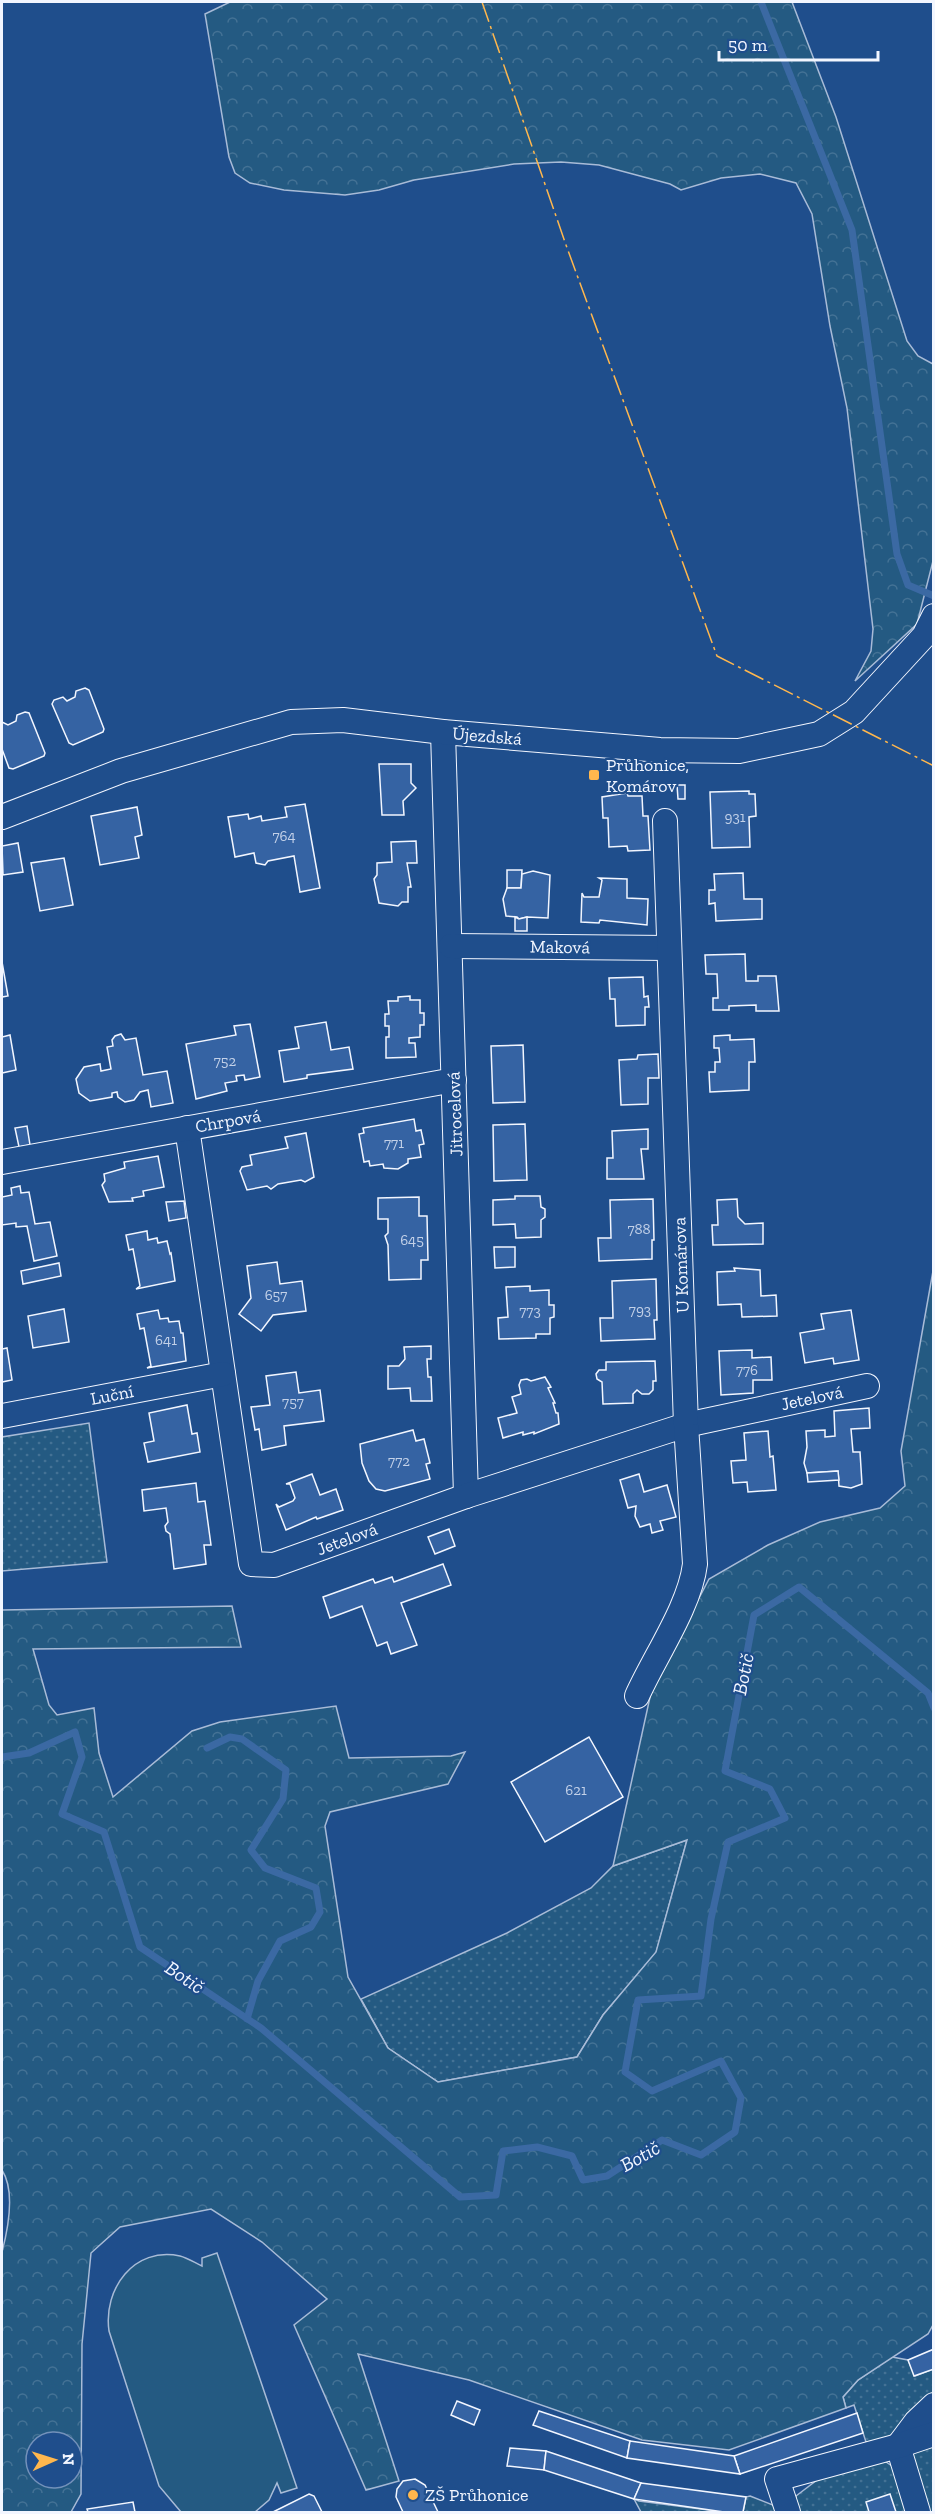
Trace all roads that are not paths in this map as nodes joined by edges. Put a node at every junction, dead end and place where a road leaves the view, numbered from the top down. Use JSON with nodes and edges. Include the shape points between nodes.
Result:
{"nodes":[{"id":1,"x":933,"y":616,"type":"edge"},
{"id":2,"x":443,"y":732,"type":"junction"},
{"id":3,"x":2,"y":817,"type":"edge"},
{"id":4,"x":665,"y":820,"type":"dead end"},
{"id":5,"x":451,"y":946,"type":"junction"},
{"id":6,"x":669,"y":948,"type":"junction"},
{"id":7,"x":454,"y":1080,"type":"junction"},
{"id":8,"x":187,"y":1128,"type":"junction"},
{"id":9,"x":2,"y":1162,"type":"edge"},
{"id":10,"x":223,"y":1374,"type":"junction"},
{"id":11,"x":867,"y":1386,"type":"dead end"},
{"id":12,"x":2,"y":1416,"type":"edge"},
{"id":13,"x":687,"y":1425,"type":"junction"},
{"id":14,"x":466,"y":1496,"type":"junction"},
{"id":15,"x":637,"y":1696,"type":"dead end"},
{"id":16,"x":933,"y":2405,"type":"edge"},
{"id":17,"x":933,"y":2434,"type":"edge"},
{"id":18,"x":898,"y":2446,"type":"junction"},
{"id":19,"x":788,"y":2512,"type":"edge"},
{"id":20,"x":918,"y":2512,"type":"edge"}],
"edges":[{"from":1,"to":2,"type":"street","name":"Újezdská","via":[[924,636],[854,712],[819,734],[739,751],[660,750]]},
{"from":2,"to":3,"type":"street","name":"Újezdská","via":[[343,720],[291,722],[121,771]]},
{"from":2,"to":5,"type":"street","name":"Jitrocelová"},
{"from":4,"to":6,"type":"street","name":"U Komárova"},
{"from":5,"to":6,"type":"street","name":"Maková"},
{"from":5,"to":7,"type":"street","name":"Jitrocelová"},
{"from":6,"to":13,"type":"street","name":"U Komárova"},
{"from":7,"to":8,"type":"street","name":"Chrpová"},
{"from":7,"to":14,"type":"street","name":"Jitrocelová"},
{"from":8,"to":9,"type":"street","name":"Chrpová"},
{"from":8,"to":10,"type":"street","name":"Jetelová"},
{"from":10,"to":12,"type":"street","name":"Luční"},
{"from":10,"to":14,"type":"street","name":"Jetelová","via":[[251,1564],[273,1565]]},
{"from":11,"to":13,"type":"street","name":"Jetelová"},
{"from":13,"to":14,"type":"street","name":"Jetelová"},
{"from":13,"to":15,"type":"street","name":"U Komárova","via":[[693,1579]]},
{"from":16,"to":18,"type":"street"},
{"from":17,"to":18,"type":"street"},
{"from":18,"to":19,"type":"street","via":[[777,2479]]},
{"from":18,"to":20,"type":"street"}]}
